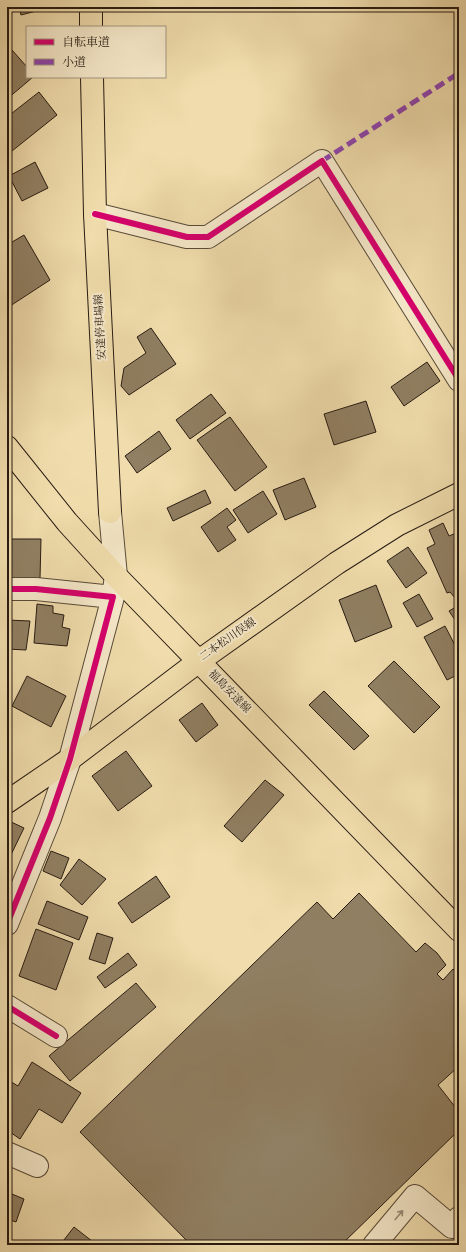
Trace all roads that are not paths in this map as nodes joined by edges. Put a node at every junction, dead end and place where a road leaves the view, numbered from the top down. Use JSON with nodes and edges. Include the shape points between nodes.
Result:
{"nodes":[{"id":1,"x":90,"y":7,"type":"edge"},
{"id":2,"x":91,"y":26,"type":"edge"},
{"id":3,"x":92,"y":78,"type":"edge"},
{"id":4,"x":95,"y":214,"type":"junction"},
{"id":5,"x":459,"y":380,"type":"edge"},
{"id":6,"x":9,"y":455,"type":"edge"},
{"id":7,"x":459,"y":494,"type":"edge"},
{"id":8,"x":110,"y":512,"type":"joint"},
{"id":9,"x":116,"y":576,"type":"junction"},
{"id":10,"x":7,"y":589,"type":"edge"},
{"id":11,"x":113,"y":597,"type":"junction"},
{"id":12,"x":199,"y":661,"type":"junction"},
{"id":13,"x":70,"y":759,"type":"junction"},
{"id":14,"x":7,"y":802,"type":"edge"},
{"id":15,"x":7,"y":924,"type":"edge"},
{"id":16,"x":459,"y":930,"type":"edge"},
{"id":17,"x":7,"y":1006,"type":"edge"},
{"id":18,"x":56,"y":1036,"type":"dead end"},
{"id":19,"x":7,"y":1154,"type":"edge"},
{"id":20,"x":38,"y":1166,"type":"dead end"},
{"id":21,"x":459,"y":1218,"type":"edge"},
{"id":22,"x":374,"y":1245,"type":"edge"}],
"edges":[{"from":1,"to":2,"type":"main road"},
{"from":3,"to":4,"type":"main road","name":"安達停車場線"},
{"from":4,"to":5,"type":"street","via":[[187,237],[208,237],[322,161]]},
{"from":4,"to":8,"type":"main road","name":"安達停車場線"},
{"from":6,"to":9,"type":"main road","name":"福島安達線"},
{"from":7,"to":12,"type":"main road","name":"二本松川俣線","via":[[397,525]]},
{"from":8,"to":9,"type":"street","name":"安達停車場線"},
{"from":9,"to":11,"type":"street","name":"安達停車場線"},
{"from":9,"to":12,"type":"main road","name":"福島安達線"},
{"from":10,"to":11,"type":"street","via":[[36,589]]},
{"from":11,"to":13,"type":"street","name":"安達停車場線"},
{"from":12,"to":13,"type":"main road","name":"二本松川俣線"},
{"from":12,"to":16,"type":"main road","name":"福島安達線"},
{"from":13,"to":14,"type":"main road","name":"二本松川俣線"},
{"from":13,"to":15,"type":"street","name":"安達停車場線","via":[[50,818]]},
{"from":17,"to":18,"type":"street"},
{"from":19,"to":20,"type":"street"},
{"from":22,"to":21,"type":"street","one_way":true,"via":[[415,1196],[452,1226]]}]}
